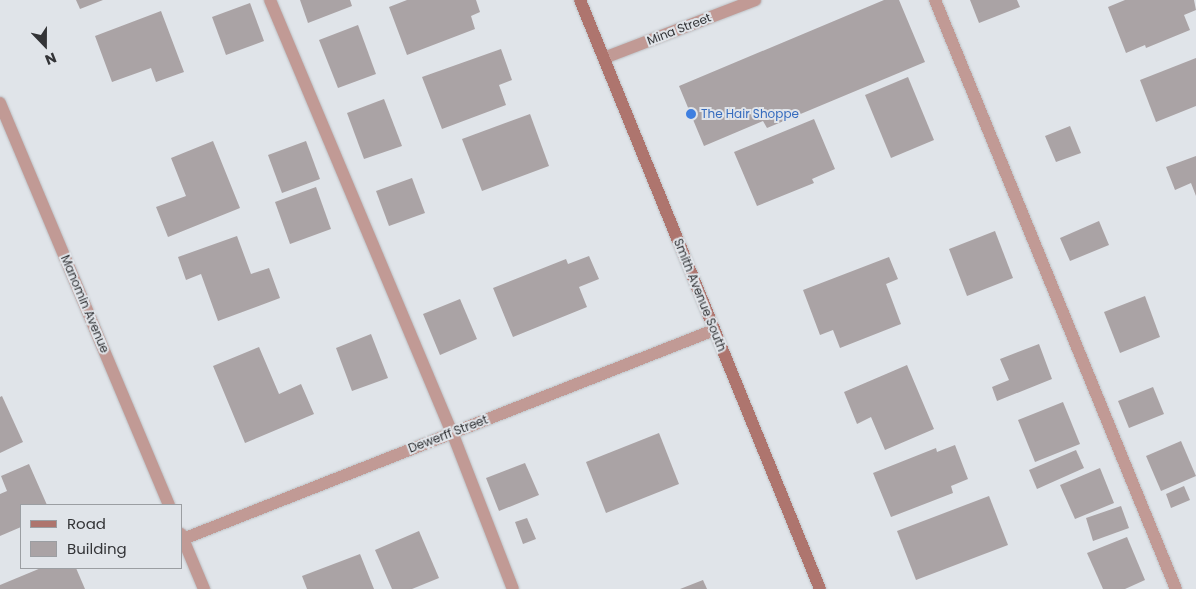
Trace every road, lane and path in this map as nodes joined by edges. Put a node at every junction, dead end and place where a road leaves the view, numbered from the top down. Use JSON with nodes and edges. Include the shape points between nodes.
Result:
{"nodes":[{"id":1,"x":270,"y":0,"type":"edge"},
{"id":2,"x":580,"y":0,"type":"edge"},
{"id":3,"x":755,"y":0,"type":"edge"},
{"id":4,"x":935,"y":0,"type":"edge"},
{"id":5,"x":604,"y":58,"type":"junction"},
{"id":6,"x":0,"y":103,"type":"edge"},
{"id":7,"x":714,"y":330,"type":"junction"},
{"id":8,"x":452,"y":432,"type":"junction"},
{"id":9,"x":169,"y":504,"type":"edge"},
{"id":10,"x":182,"y":536,"type":"edge"},
{"id":11,"x":204,"y":589,"type":"edge"},
{"id":12,"x":513,"y":589,"type":"edge"},
{"id":13,"x":820,"y":589,"type":"edge"},
{"id":14,"x":1176,"y":589,"type":"edge"}],
"edges":[{"from":1,"to":8,"type":"street"},
{"from":2,"to":5,"type":"main road","name":"Smith Avenue South"},
{"from":3,"to":5,"type":"street","name":"Mina Street"},
{"from":4,"to":14,"type":"street"},
{"from":5,"to":7,"type":"main road","name":"Smith Avenue South"},
{"from":6,"to":9,"type":"street","name":"Manomin Avenue"},
{"from":7,"to":8,"type":"street","name":"Dewerff Street"},
{"from":7,"to":13,"type":"main road","name":"Smith Avenue South"},
{"from":8,"to":10,"type":"street","name":"Dewerff Street"},
{"from":8,"to":12,"type":"street"},
{"from":10,"to":11,"type":"street"}]}
